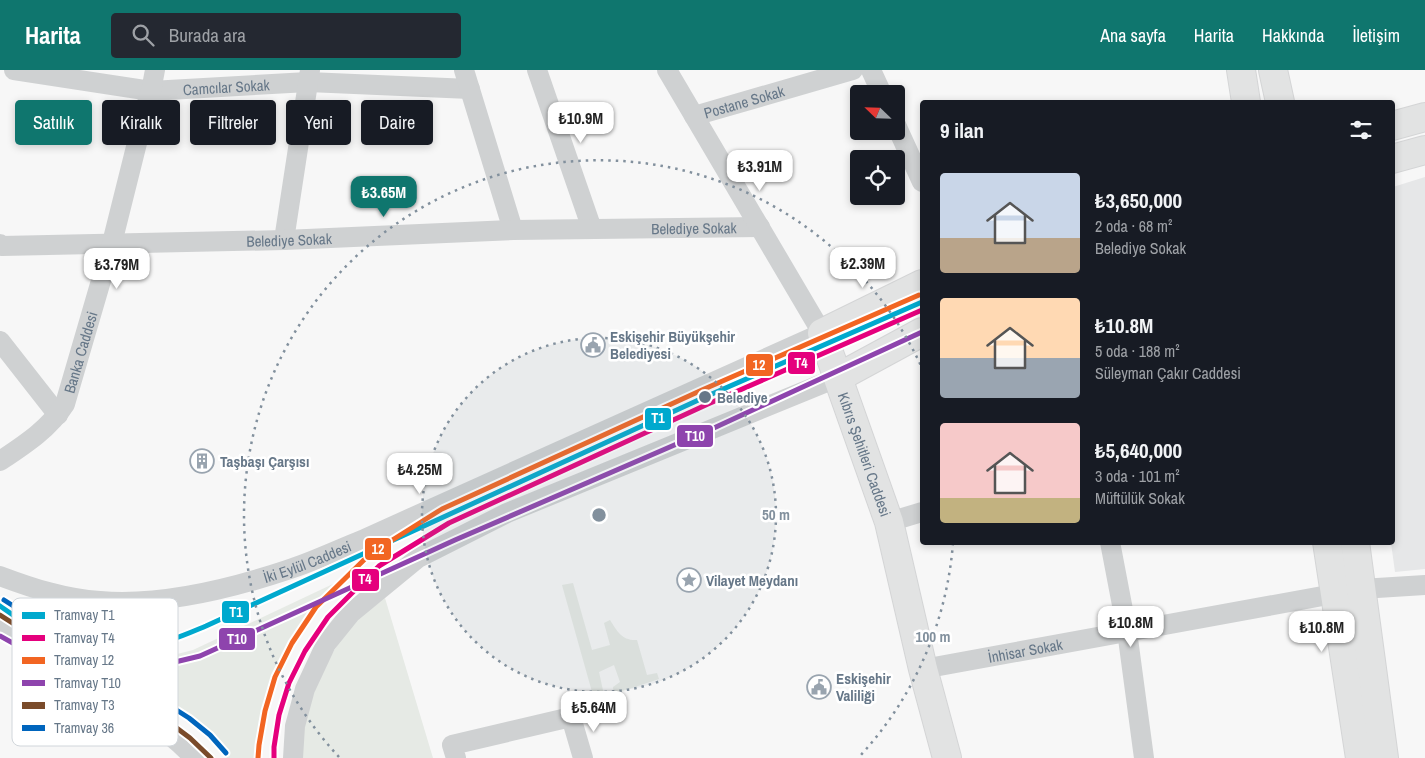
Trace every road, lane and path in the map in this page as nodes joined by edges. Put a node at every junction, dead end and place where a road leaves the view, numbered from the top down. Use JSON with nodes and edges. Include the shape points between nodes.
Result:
{"nodes":[{"id":1,"x":14,"y":70,"type":"edge"},
{"id":2,"x":155,"y":70,"type":"edge"},
{"id":3,"x":537,"y":70,"type":"edge"},
{"id":4,"x":667,"y":70,"type":"edge"},
{"id":5,"x":853,"y":70,"type":"edge"},
{"id":6,"x":871,"y":70,"type":"edge"},
{"id":7,"x":1241,"y":70,"type":"edge"},
{"id":8,"x":1273,"y":70,"type":"edge"},
{"id":9,"x":309,"y":76,"type":"edge"},
{"id":10,"x":467,"y":79,"type":"edge"},
{"id":11,"x":878,"y":85,"type":"edge"},
{"id":12,"x":151,"y":91,"type":"junction"},
{"id":13,"x":1246,"y":100,"type":"edge"},
{"id":14,"x":1280,"y":100,"type":"edge"},
{"id":15,"x":694,"y":116,"type":"junction"},
{"id":16,"x":1425,"y":117,"type":"edge"},
{"id":17,"x":1395,"y":125,"type":"edge"},
{"id":18,"x":903,"y":140,"type":"edge"},
{"id":19,"x":1425,"y":150,"type":"edge"},
{"id":20,"x":1395,"y":158,"type":"edge"},
{"id":21,"x":920,"y":178,"type":"edge"},
{"id":22,"x":760,"y":226,"type":"junction"},
{"id":23,"x":592,"y":229,"type":"junction"},
{"id":24,"x":513,"y":230,"type":"junction"},
{"id":25,"x":284,"y":240,"type":"junction"},
{"id":26,"x":112,"y":243,"type":"junction"},
{"id":27,"x":1,"y":246,"type":"edge"},
{"id":28,"x":920,"y":285,"type":"edge"},
{"id":29,"x":822,"y":333,"type":"junction"},
{"id":30,"x":920,"y":333,"type":"edge"},
{"id":31,"x":0,"y":341,"type":"edge"},
{"id":32,"x":839,"y":377,"type":"junction"},
{"id":33,"x":58,"y":415,"type":"junction"},
{"id":34,"x":1,"y":460,"type":"edge"},
{"id":35,"x":920,"y":513,"type":"edge"},
{"id":36,"x":889,"y":522,"type":"junction"},
{"id":37,"x":1111,"y":545,"type":"edge"},
{"id":38,"x":1327,"y":545,"type":"edge"},
{"id":39,"x":1355,"y":545,"type":"edge"},
{"id":40,"x":0,"y":576,"type":"edge"},
{"id":41,"x":1425,"y":585,"type":"edge"},
{"id":42,"x":1361,"y":589,"type":"junction"},
{"id":43,"x":1334,"y":594,"type":"junction"},
{"id":44,"x":78,"y":598,"type":"edge"},
{"id":45,"x":167,"y":598,"type":"edge"},
{"id":46,"x":0,"y":627,"type":"edge"},
{"id":47,"x":1127,"y":631,"type":"junction"},
{"id":48,"x":12,"y":635,"type":"edge"},
{"id":49,"x":923,"y":669,"type":"junction"},
{"id":50,"x":178,"y":742,"type":"edge"},
{"id":51,"x":454,"y":752,"type":"edge"},
{"id":52,"x":194,"y":758,"type":"edge"},
{"id":53,"x":292,"y":758,"type":"edge"},
{"id":54,"x":583,"y":758,"type":"edge"},
{"id":55,"x":947,"y":758,"type":"edge"},
{"id":56,"x":1144,"y":758,"type":"edge"},
{"id":57,"x":1360,"y":758,"type":"edge"},
{"id":58,"x":1384,"y":758,"type":"edge"}],
"edges":[{"from":1,"to":12,"type":"street","name":"Camcılar Sokak"},
{"from":2,"to":12,"type":"street","name":"Banka Caddesi"},
{"from":3,"to":23,"type":"street"},
{"from":4,"to":15,"type":"street","name":"Kıbrıs Şehitleri Caddesi"},
{"from":5,"to":15,"type":"street","name":"Postane Sokak"},
{"from":6,"to":11,"type":"street"},
{"from":7,"to":13,"type":"main road"},
{"from":8,"to":14,"type":"main road"},
{"from":9,"to":10,"type":"street","name":"Camcılar Sokak"},
{"from":9,"to":12,"type":"street","name":"Camcılar Sokak"},
{"from":9,"to":25,"type":"street"},
{"from":10,"to":24,"type":"street"},
{"from":12,"to":26,"type":"street","name":"Banka Caddesi"},
{"from":15,"to":22,"type":"street","name":"Kıbrıs Şehitleri Caddesi"},
{"from":16,"to":17,"type":"main road"},
{"from":18,"to":21,"type":"street"},
{"from":19,"to":20,"type":"main road"},
{"from":22,"to":23,"type":"street","name":"Belediye Sokak"},
{"from":22,"to":29,"type":"street","name":"Kıbrıs Şehitleri Caddesi"},
{"from":23,"to":24,"type":"street","name":"Belediye Sokak"},
{"from":24,"to":25,"type":"street","name":"Belediye Sokak"},
{"from":25,"to":26,"type":"street","name":"Belediye Sokak"},
{"from":26,"to":27,"type":"street","name":"Belediye Sokak"},
{"from":26,"to":33,"type":"street","name":"Banka Caddesi","via":[[65,404]]},
{"from":28,"to":29,"type":"main road","name":"İki Eylül Caddesi"},
{"from":29,"to":32,"type":"main road","name":"Kıbrıs Şehitleri Caddesi"},
{"from":29,"to":45,"type":"street","name":"İki Eylül Caddesi","via":[[362,540],[288,570],[206,593]]},
{"from":30,"to":32,"type":"main road"},
{"from":31,"to":33,"type":"street"},
{"from":32,"to":36,"type":"main road","name":"Kıbrıs Şehitleri Caddesi"},
{"from":32,"to":53,"type":"street","via":[[507,513],[418,558],[351,613],[326,644],[304,689],[295,726]]},
{"from":33,"to":34,"type":"street","name":"Banka Caddesi","via":[[36,437]]},
{"from":35,"to":36,"type":"street"},
{"from":36,"to":49,"type":"main road","name":"Kıbrıs Şehitleri Caddesi"},
{"from":37,"to":47,"type":"street"},
{"from":38,"to":43,"type":"main road"},
{"from":39,"to":42,"type":"main road"},
{"from":40,"to":44,"type":"street","name":"İki Eylül Caddesi","via":[[44,592]]},
{"from":41,"to":42,"type":"street"},
{"from":42,"to":43,"type":"street","name":"İnhisar Sokak"},
{"from":42,"to":58,"type":"main road"},
{"from":43,"to":47,"type":"street","name":"İnhisar Sokak"},
{"from":43,"to":57,"type":"main road"},
{"from":46,"to":48,"type":"street"},
{"from":47,"to":49,"type":"street","name":"İnhisar Sokak"},
{"from":47,"to":56,"type":"street"},
{"from":49,"to":55,"type":"main road","name":"Kıbrıs Şehitleri Caddesi"},
{"from":50,"to":52,"type":"street"},
{"from":51,"to":54,"type":"street","via":[[571,717]]}]}
